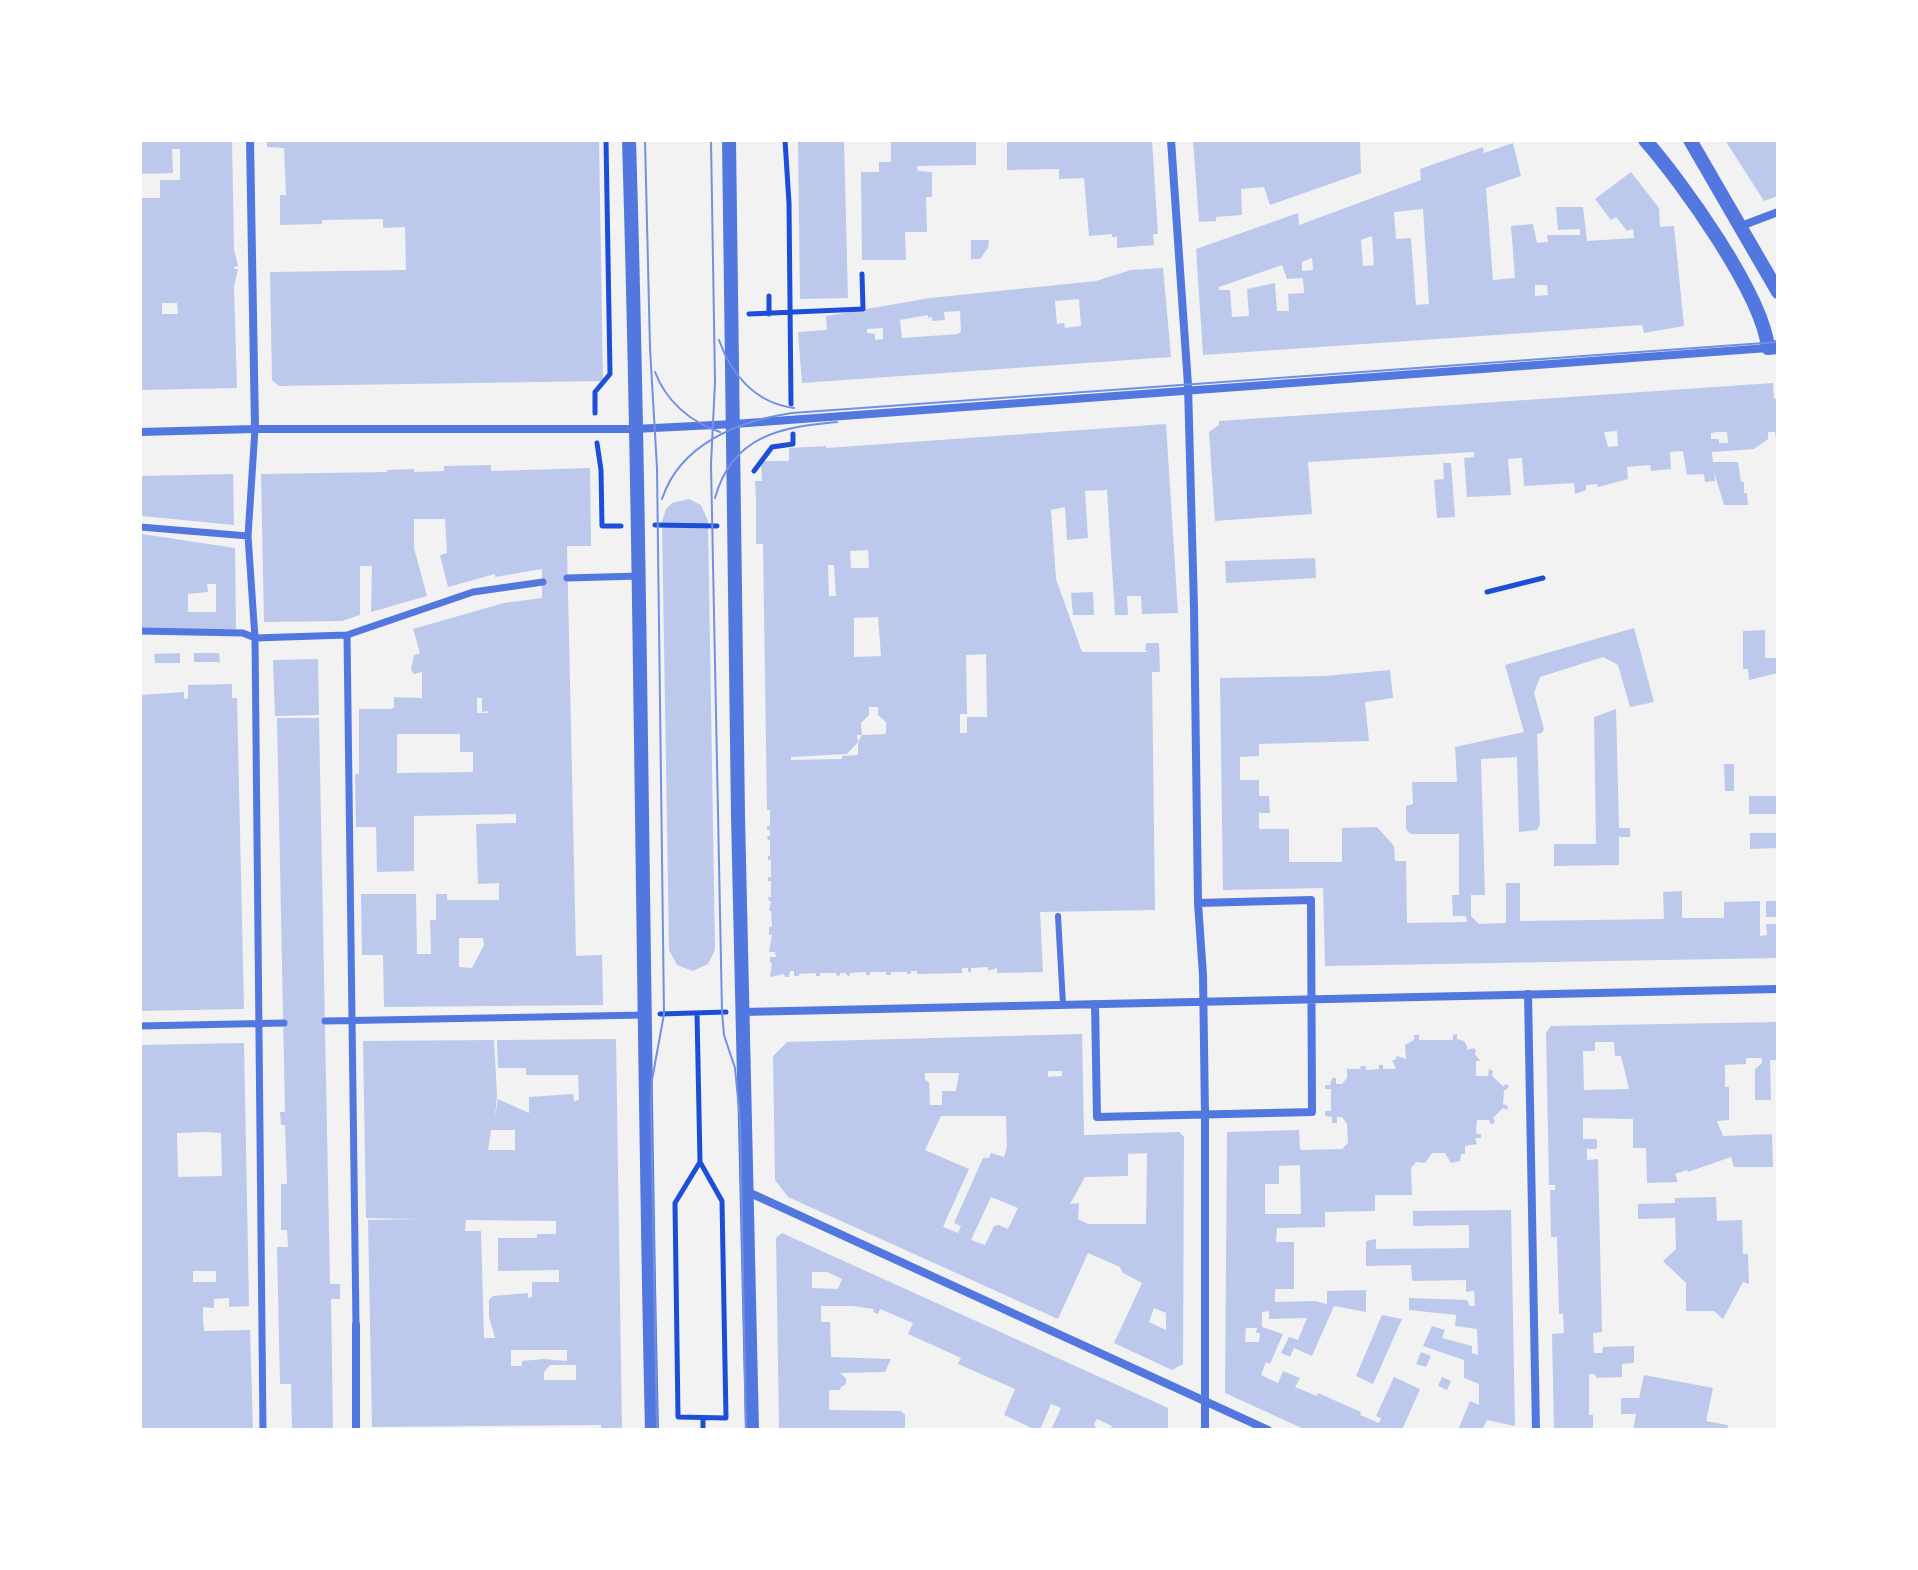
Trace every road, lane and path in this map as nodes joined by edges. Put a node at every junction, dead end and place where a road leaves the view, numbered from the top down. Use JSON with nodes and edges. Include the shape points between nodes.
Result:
{"nodes":[{"id":1,"x":250,"y":140,"type":"edge"},
{"id":2,"x":606,"y":140,"type":"edge"},
{"id":3,"x":629,"y":140,"type":"edge"},
{"id":4,"x":729,"y":140,"type":"edge"},
{"id":5,"x":785,"y":140,"type":"edge"},
{"id":6,"x":1171,"y":140,"type":"edge"},
{"id":7,"x":1645,"y":140,"type":"edge"},
{"id":8,"x":1690,"y":140,"type":"edge"},
{"id":9,"x":1778,"y":212,"type":"edge"},
{"id":10,"x":1741,"y":226,"type":"junction"},
{"id":11,"x":862,"y":274,"type":"dead end"},
{"id":12,"x":1778,"y":292,"type":"edge"},
{"id":13,"x":769,"y":296,"type":"dead end"},
{"id":14,"x":788,"y":313,"type":"junction"},
{"id":15,"x":769,"y":314,"type":"junction"},
{"id":16,"x":732,"y":315,"type":"junction"},
{"id":17,"x":1773,"y":348,"type":"edge"},
{"id":18,"x":1188,"y":390,"type":"junction"},
{"id":19,"x":792,"y":421,"type":"junction"},
{"id":20,"x":734,"y":424,"type":"junction"},
{"id":21,"x":255,"y":429,"type":"junction"},
{"id":22,"x":594,"y":429,"type":"junction"},
{"id":23,"x":634,"y":429,"type":"junction"},
{"id":24,"x":140,"y":432,"type":"edge"},
{"id":25,"x":753,"y":484,"type":"dead end"},
{"id":26,"x":735,"y":525,"type":"junction"},
{"id":27,"x":638,"y":526,"type":"junction"},
{"id":28,"x":140,"y":527,"type":"edge"},
{"id":29,"x":248,"y":536,"type":"junction"},
{"id":30,"x":640,"y":576,"type":"junction"},
{"id":31,"x":567,"y":578,"type":"dead end"},
{"id":32,"x":1543,"y":578,"type":"dead end"},
{"id":33,"x":543,"y":582,"type":"dead end"},
{"id":34,"x":1487,"y":592,"type":"dead end"},
{"id":35,"x":140,"y":631,"type":"edge"},
{"id":36,"x":347,"y":635,"type":"junction"},
{"id":37,"x":255,"y":638,"type":"junction"},
{"id":38,"x":1198,"y":903,"type":"junction"},
{"id":39,"x":1058,"y":916,"type":"dead end"},
{"id":40,"x":1778,"y":989,"type":"edge"},
{"id":41,"x":1528,"y":994,"type":"junction"},
{"id":42,"x":1313,"y":998,"type":"junction"},
{"id":43,"x":1204,"y":1002,"type":"junction"},
{"id":44,"x":1063,"y":1004,"type":"junction"},
{"id":45,"x":1095,"y":1004,"type":"junction"},
{"id":46,"x":743,"y":1012,"type":"junction"},
{"id":47,"x":697,"y":1013,"type":"junction"},
{"id":48,"x":645,"y":1015,"type":"junction"},
{"id":49,"x":350,"y":1019,"type":"junction"},
{"id":50,"x":325,"y":1021,"type":"dead end"},
{"id":51,"x":257,"y":1023,"type":"junction"},
{"id":52,"x":284,"y":1023,"type":"dead end"},
{"id":53,"x":140,"y":1026,"type":"edge"},
{"id":54,"x":1205,"y":1115,"type":"junction"},
{"id":55,"x":700,"y":1162,"type":"junction"},
{"id":56,"x":748,"y":1192,"type":"junction"},
{"id":57,"x":356,"y":1325,"type":"joint"},
{"id":58,"x":1205,"y":1403,"type":"junction"},
{"id":59,"x":703,"y":1418,"type":"junction"},
{"id":60,"x":263,"y":1430,"type":"edge"},
{"id":61,"x":356,"y":1430,"type":"edge"},
{"id":62,"x":652,"y":1430,"type":"edge"},
{"id":63,"x":703,"y":1430,"type":"edge"},
{"id":64,"x":752,"y":1430,"type":"edge"},
{"id":65,"x":1205,"y":1430,"type":"edge"},
{"id":66,"x":1268,"y":1430,"type":"edge"},
{"id":67,"x":1536,"y":1430,"type":"edge"}],
"edges":[{"from":1,"to":21,"type":"street"},
{"from":2,"to":22,"type":"path","via":[[610,374],[595,392]]},
{"from":3,"to":23,"type":"street"},
{"from":4,"to":16,"type":"street"},
{"from":5,"to":14,"type":"path"},
{"from":6,"to":18,"type":"street"},
{"from":7,"to":17,"type":"street","via":[[1701,214],[1758,308]]},
{"from":8,"to":10,"type":"street"},
{"from":9,"to":10,"type":"street"},
{"from":10,"to":12,"type":"street"},
{"from":11,"to":14,"type":"path","via":[[863,309]]},
{"from":13,"to":15,"type":"path"},
{"from":14,"to":15,"type":"path"},
{"from":14,"to":19,"type":"path"},
{"from":15,"to":16,"type":"path"},
{"from":16,"to":20,"type":"street"},
{"from":17,"to":18,"type":"street"},
{"from":18,"to":19,"type":"street"},
{"from":18,"to":38,"type":"street"},
{"from":19,"to":20,"type":"street"},
{"from":19,"to":25,"type":"path","via":[[793,444],[772,447],[754,470]]},
{"from":20,"to":23,"type":"street"},
{"from":20,"to":26,"type":"street"},
{"from":21,"to":22,"type":"street"},
{"from":21,"to":24,"type":"street"},
{"from":21,"to":29,"type":"street"},
{"from":22,"to":23,"type":"street"},
{"from":22,"to":27,"type":"path","via":[[602,526]]},
{"from":23,"to":27,"type":"street"},
{"from":26,"to":27,"type":"path"},
{"from":26,"to":46,"type":"street"},
{"from":27,"to":30,"type":"street"},
{"from":28,"to":29,"type":"street"},
{"from":29,"to":37,"type":"street"},
{"from":30,"to":31,"type":"street"},
{"from":30,"to":48,"type":"street"},
{"from":32,"to":34,"type":"path"},
{"from":33,"to":36,"type":"street","via":[[473,592]]},
{"from":35,"to":37,"type":"street","via":[[243,633]]},
{"from":36,"to":37,"type":"street"},
{"from":36,"to":49,"type":"street"},
{"from":37,"to":51,"type":"street"},
{"from":38,"to":42,"type":"street","via":[[1311,900]]},
{"from":38,"to":43,"type":"street"},
{"from":39,"to":44,"type":"lane"},
{"from":40,"to":41,"type":"street"},
{"from":41,"to":42,"type":"street"},
{"from":41,"to":67,"type":"street"},
{"from":42,"to":43,"type":"street"},
{"from":42,"to":54,"type":"street","via":[[1312,1112]]},
{"from":43,"to":45,"type":"street"},
{"from":43,"to":54,"type":"street"},
{"from":44,"to":45,"type":"street"},
{"from":44,"to":46,"type":"street"},
{"from":45,"to":54,"type":"street","via":[[1097,1117]]},
{"from":46,"to":47,"type":"path"},
{"from":46,"to":56,"type":"street"},
{"from":47,"to":48,"type":"path"},
{"from":47,"to":55,"type":"path"},
{"from":48,"to":49,"type":"street"},
{"from":48,"to":62,"type":"street"},
{"from":49,"to":50,"type":"street"},
{"from":49,"to":57,"type":"street"},
{"from":51,"to":52,"type":"street"},
{"from":51,"to":53,"type":"street"},
{"from":51,"to":60,"type":"street"},
{"from":54,"to":58,"type":"street"},
{"from":55,"to":59,"type":"path","via":[[722,1201],[726,1418]]},
{"from":55,"to":59,"type":"path","via":[[675,1203],[678,1417]]},
{"from":56,"to":58,"type":"street"},
{"from":56,"to":64,"type":"street"},
{"from":57,"to":61,"type":"street"},
{"from":58,"to":65,"type":"street"},
{"from":58,"to":66,"type":"street"},
{"from":59,"to":63,"type":"path"}]}
